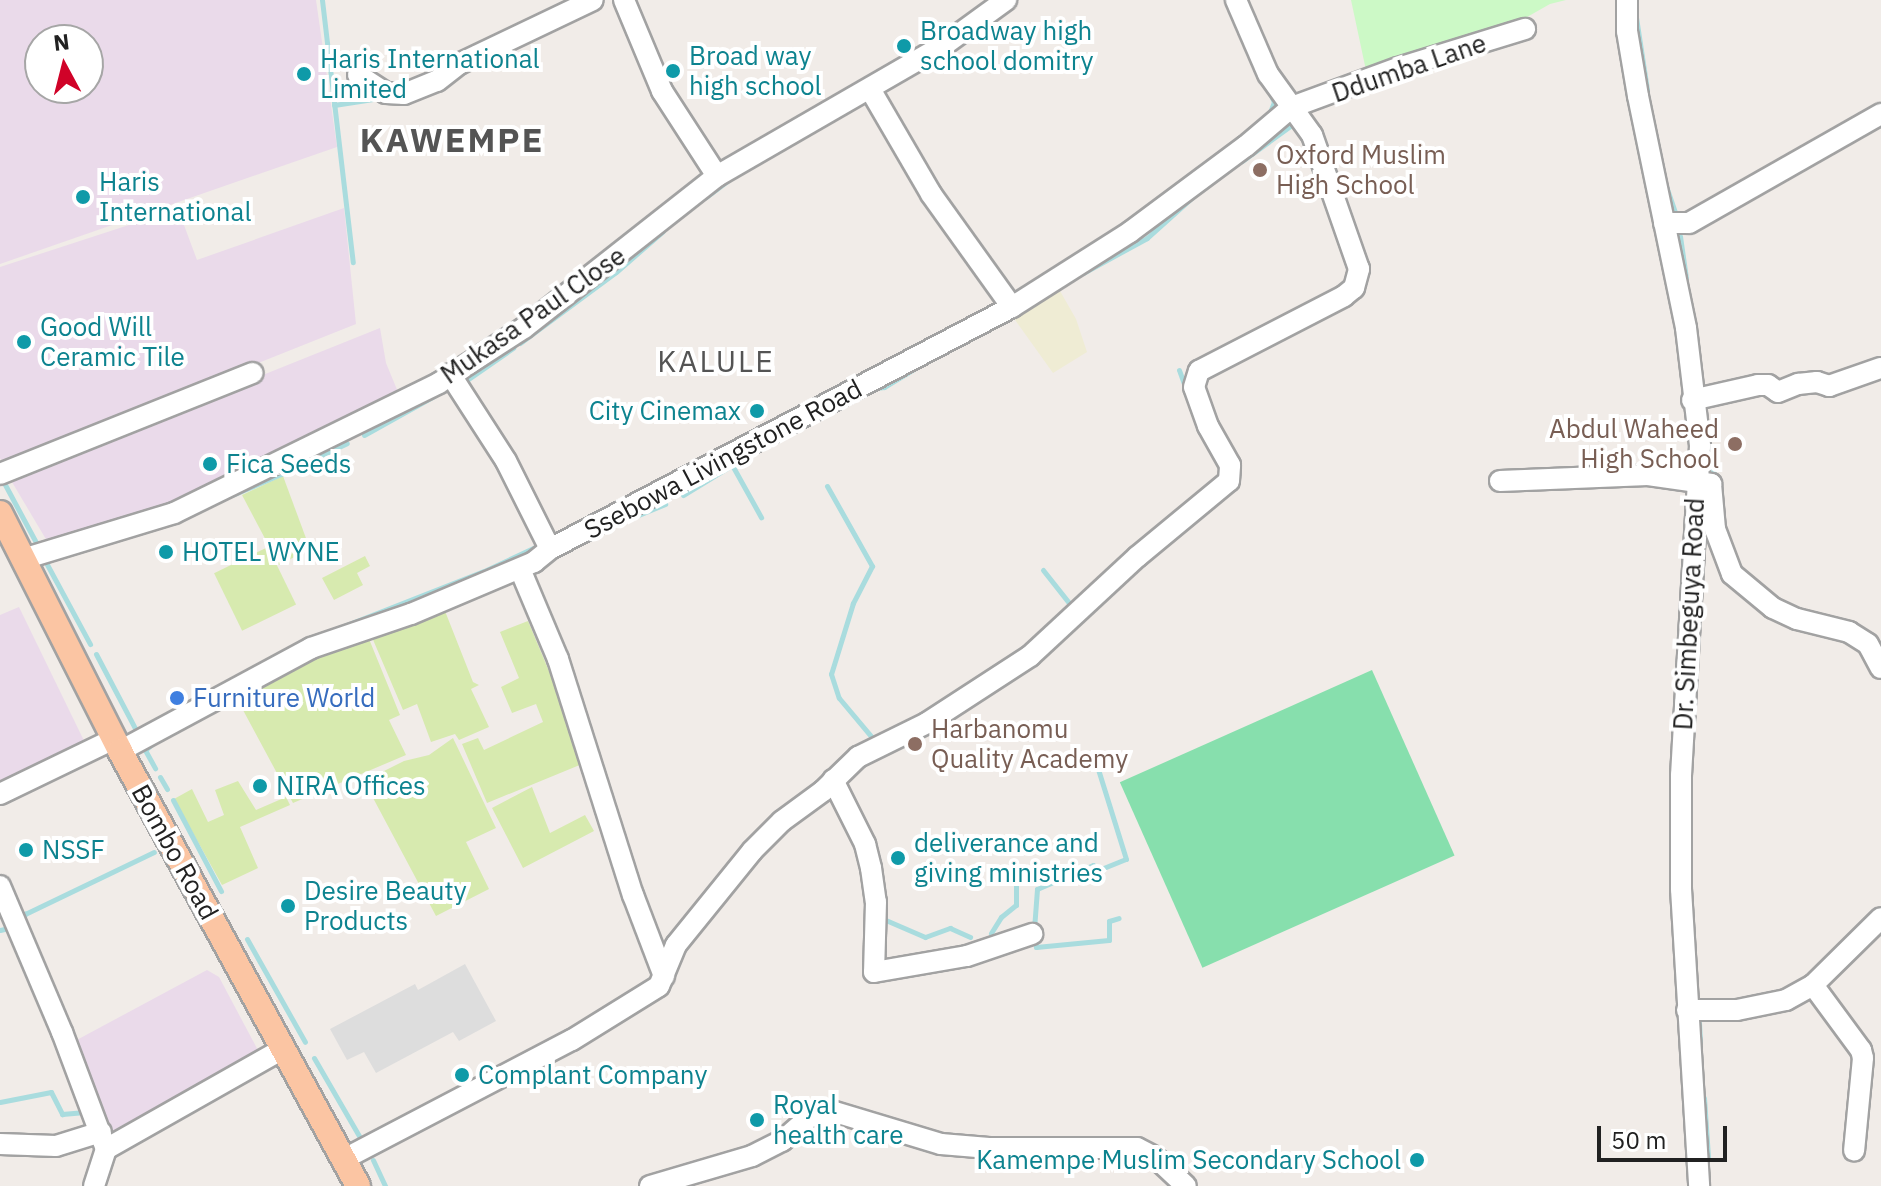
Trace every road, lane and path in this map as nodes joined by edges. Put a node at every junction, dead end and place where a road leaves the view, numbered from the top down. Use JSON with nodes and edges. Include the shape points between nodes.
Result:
{"nodes":[{"id":1,"x":593,"y":0,"type":"edge"},
{"id":2,"x":624,"y":0,"type":"edge"},
{"id":3,"x":1006,"y":0,"type":"edge"},
{"id":4,"x":1236,"y":0,"type":"edge"},
{"id":5,"x":1627,"y":0,"type":"edge"},
{"id":6,"x":1525,"y":29,"type":"dead end"},
{"id":7,"x":358,"y":75,"type":"dead end"},
{"id":8,"x":870,"y":89,"type":"junction"},
{"id":9,"x":1292,"y":107,"type":"junction"},
{"id":10,"x":1881,"y":114,"type":"edge"},
{"id":11,"x":717,"y":176,"type":"junction"},
{"id":12,"x":1664,"y":223,"type":"junction"},
{"id":13,"x":1012,"y":307,"type":"junction"},
{"id":14,"x":1880,"y":368,"type":"edge"},
{"id":15,"x":253,"y":373,"type":"dead end"},
{"id":16,"x":450,"y":374,"type":"junction"},
{"id":17,"x":1692,"y":400,"type":"junction"},
{"id":18,"x":0,"y":474,"type":"edge"},
{"id":19,"x":1500,"y":481,"type":"dead end"},
{"id":20,"x":1712,"y":483,"type":"junction"},
{"id":21,"x":0,"y":513,"type":"edge"},
{"id":22,"x":550,"y":549,"type":"junction"},
{"id":23,"x":23,"y":559,"type":"junction"},
{"id":24,"x":520,"y":569,"type":"junction"},
{"id":25,"x":1881,"y":668,"type":"edge"},
{"id":26,"x":117,"y":745,"type":"junction"},
{"id":27,"x":833,"y":780,"type":"junction"},
{"id":28,"x":0,"y":794,"type":"edge"},
{"id":29,"x":0,"y":886,"type":"edge"},
{"id":30,"x":1881,"y":918,"type":"edge"},
{"id":31,"x":1032,"y":934,"type":"dead end"},
{"id":32,"x":665,"y":977,"type":"junction"},
{"id":33,"x":1813,"y":985,"type":"junction"},
{"id":34,"x":1687,"y":1010,"type":"junction"},
{"id":35,"x":283,"y":1049,"type":"junction"},
{"id":36,"x":103,"y":1140,"type":"junction"},
{"id":37,"x":0,"y":1144,"type":"edge"},
{"id":38,"x":1854,"y":1151,"type":"dead end"},
{"id":39,"x":344,"y":1159,"type":"junction"},
{"id":40,"x":717,"y":1167,"type":"junction"},
{"id":41,"x":94,"y":1186,"type":"edge"},
{"id":42,"x":358,"y":1186,"type":"edge"},
{"id":43,"x":650,"y":1186,"type":"edge"},
{"id":44,"x":730,"y":1186,"type":"edge"},
{"id":45,"x":1186,"y":1186,"type":"edge"},
{"id":46,"x":1699,"y":1186,"type":"edge"}],
"edges":[{"from":1,"to":7,"type":"street","via":[[404,94],[386,93]]},
{"from":2,"to":11,"type":"street","via":[[662,91]]},
{"from":3,"to":8,"type":"street","name":"Mukasa Paul Close"},
{"from":4,"to":9,"type":"street","via":[[1268,74]]},
{"from":5,"to":12,"type":"street","name":"Dr. Simbeguya Road","via":[[1627,31]]},
{"from":6,"to":9,"type":"street","name":"Ddumba Lane"},
{"from":8,"to":11,"type":"street","name":"Mukasa Paul Close"},
{"from":8,"to":13,"type":"street","via":[[931,194]]},
{"from":9,"to":13,"type":"street","name":"Ssebowa Livingstone Road","via":[[1141,224]]},
{"from":9,"to":27,"type":"street","via":[[1318,148],[1359,279],[1344,296],[1199,371],[1194,387],[1230,465],[1229,481],[1030,656],[927,723],[858,757]]},
{"from":10,"to":12,"type":"street","via":[[1689,223]]},
{"from":11,"to":16,"type":"street","name":"Mukasa Paul Close","via":[[524,328]]},
{"from":12,"to":17,"type":"street","name":"Dr. Simbeguya Road","via":[[1686,328]]},
{"from":13,"to":22,"type":"street","name":"Ssebowa Livingstone Road"},
{"from":14,"to":17,"type":"street","via":[[1829,386],[1798,384],[1778,392],[1758,385]]},
{"from":15,"to":18,"type":"street"},
{"from":16,"to":22,"type":"street","via":[[506,461]]},
{"from":16,"to":23,"type":"street","name":"Mukasa Paul Close","via":[[364,423],[174,513]]},
{"from":17,"to":20,"type":"street","name":"Dr. Simbeguya Road"},
{"from":19,"to":20,"type":"street","via":[[1648,475]]},
{"from":20,"to":25,"type":"street","via":[[1715,529],[1732,574],[1773,608],[1849,632],[1868,644]]},
{"from":20,"to":34,"type":"street","name":"Dr. Simbeguya Road","via":[[1681,775]]},
{"from":21,"to":23,"type":"main road","name":"Bombo Road"},
{"from":22,"to":24,"type":"street","name":"Ssebowa Livingstone Road"},
{"from":23,"to":26,"type":"main road","name":"Bombo Road"},
{"from":24,"to":26,"type":"street","name":"Ssebowa Livingstone Road","via":[[311,648]]},
{"from":24,"to":32,"type":"street","via":[[558,659],[633,895]]},
{"from":26,"to":28,"type":"street","name":"Ssebowa Livingstone Road"},
{"from":26,"to":35,"type":"main road","name":"Bombo Road"},
{"from":27,"to":31,"type":"street","via":[[865,844],[871,868],[876,902],[874,972],[967,956]]},
{"from":27,"to":32,"type":"street","via":[[752,851],[676,945]]},
{"from":29,"to":36,"type":"street"},
{"from":30,"to":33,"type":"street"},
{"from":32,"to":39,"type":"street","via":[[612,1018]]},
{"from":33,"to":34,"type":"street","via":[[1786,1000],[1737,1010]]},
{"from":33,"to":38,"type":"street","via":[[1863,1058]]},
{"from":34,"to":46,"type":"street","name":"Dr. Simbeguya Road"},
{"from":35,"to":36,"type":"street"},
{"from":35,"to":39,"type":"main road","name":"Bombo Road"},
{"from":36,"to":37,"type":"street","via":[[56,1146]]},
{"from":36,"to":41,"type":"street"},
{"from":39,"to":42,"type":"main road","name":"Bombo Road"},
{"from":40,"to":43,"type":"street"},
{"from":40,"to":44,"type":"street"},
{"from":40,"to":45,"type":"street","via":[[782,1141],[811,1116],[835,1112],[941,1144],[1137,1148]]}]}
